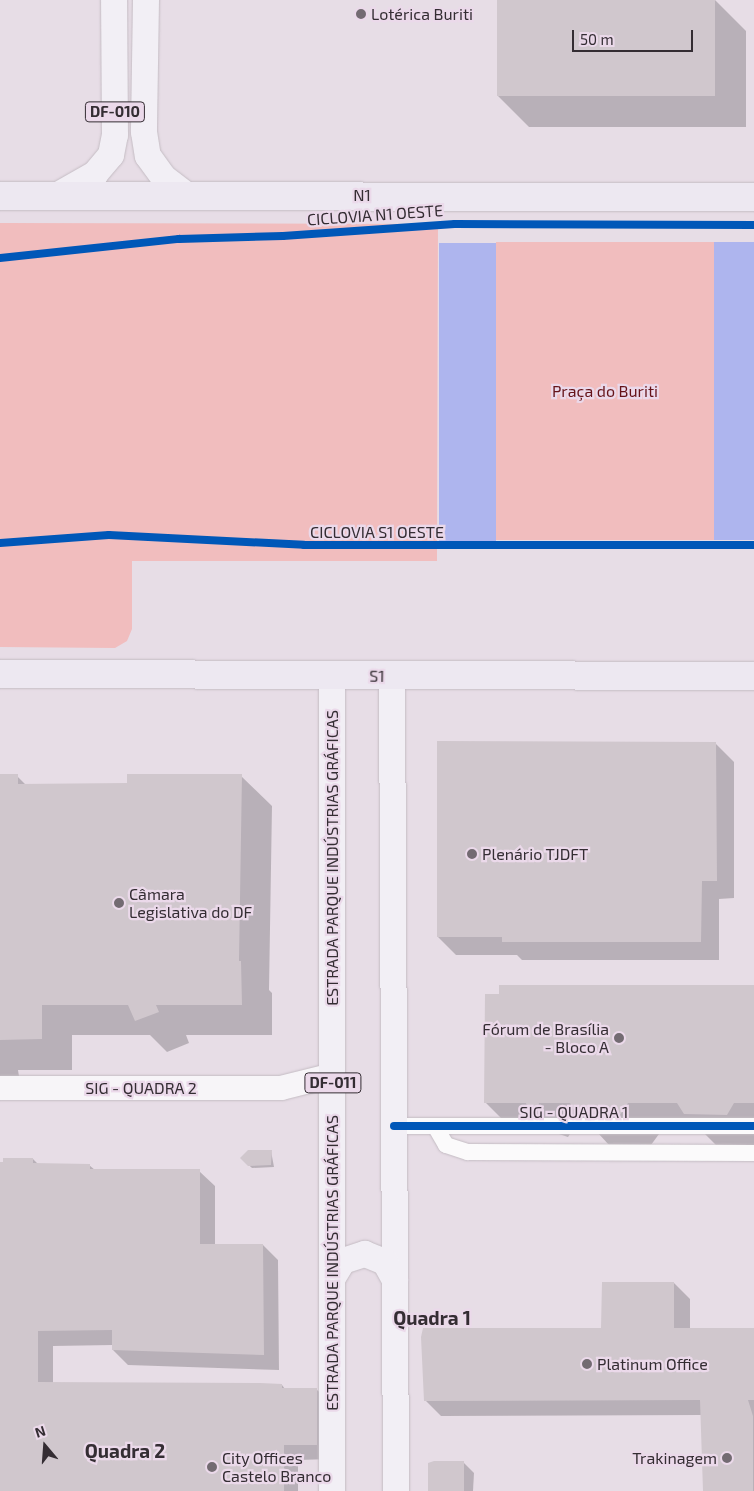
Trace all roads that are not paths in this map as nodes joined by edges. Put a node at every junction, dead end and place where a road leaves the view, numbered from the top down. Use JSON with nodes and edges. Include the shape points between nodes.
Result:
{"nodes":[{"id":1,"x":114,"y":0,"type":"edge"},
{"id":2,"x":146,"y":0,"type":"edge"},
{"id":3,"x":58,"y":195,"type":"junction"},
{"id":4,"x":0,"y":196,"type":"edge"},
{"id":5,"x":188,"y":196,"type":"junction"},
{"id":6,"x":754,"y":197,"type":"edge"},
{"id":7,"x":0,"y":674,"type":"edge"},
{"id":8,"x":332,"y":675,"type":"junction"},
{"id":9,"x":392,"y":676,"type":"junction"},
{"id":10,"x":754,"y":676,"type":"edge"},
{"id":11,"x":333,"y":1075,"type":"junction"},
{"id":12,"x":0,"y":1088,"type":"edge"},
{"id":13,"x":281,"y":1088,"type":"junction"},
{"id":14,"x":333,"y":1104,"type":"junction"},
{"id":15,"x":394,"y":1126,"type":"junction"},
{"id":16,"x":435,"y":1126,"type":"junction"},
{"id":17,"x":754,"y":1126,"type":"edge"},
{"id":18,"x":754,"y":1154,"type":"edge"},
{"id":19,"x":332,"y":1279,"type":"junction"},
{"id":20,"x":395,"y":1280,"type":"junction"},
{"id":21,"x":332,"y":1491,"type":"edge"},
{"id":22,"x":396,"y":1491,"type":"edge"}],
"edges":[{"from":1,"to":3,"type":"main road","number":"DF-010","via":[[115,135],[112,155],[95,174]]},
{"from":2,"to":5,"type":"main road","number":"DF-010","via":[[144,132],[148,156],[164,178]]},
{"from":3,"to":4,"type":"highway","name":"N1"},
{"from":3,"to":5,"type":"highway","name":"N1"},
{"from":5,"to":6,"type":"highway","name":"N1"},
{"from":7,"to":8,"type":"highway","name":"S1"},
{"from":8,"to":9,"type":"highway","name":"S1"},
{"from":8,"to":11,"type":"main road","name":"ESTRADA PARQUE INDÚSTRIAS GRÁFICAS","number":"DF-011"},
{"from":9,"to":10,"type":"highway","name":"S1"},
{"from":9,"to":15,"type":"main road"},
{"from":11,"to":13,"type":"street","name":"SIG - QUADRA 2"},
{"from":11,"to":14,"type":"main road","name":"ESTRADA PARQUE INDÚSTRIAS GRÁFICAS","number":"DF-011"},
{"from":12,"to":13,"type":"street","name":"SIG - QUADRA 2"},
{"from":13,"to":14,"type":"street","name":"SIG - QUADRA 2"},
{"from":14,"to":19,"type":"main road","name":"ESTRADA PARQUE INDÚSTRIAS GRÁFICAS","number":"DF-011"},
{"from":15,"to":16,"type":"street","name":"SIG - QUADRA 1"},
{"from":15,"to":20,"type":"main road"},
{"from":16,"to":17,"type":"street","name":"SIG - QUADRA 1"},
{"from":16,"to":18,"type":"street","via":[[446,1145],[468,1152]]},
{"from":19,"to":20,"type":"main road","via":[[343,1261],[365,1254],[385,1262]]},
{"from":19,"to":21,"type":"main road","name":"ESTRADA PARQUE INDÚSTRIAS GRÁFICAS","number":"DF-011"},
{"from":20,"to":22,"type":"main road"}]}
